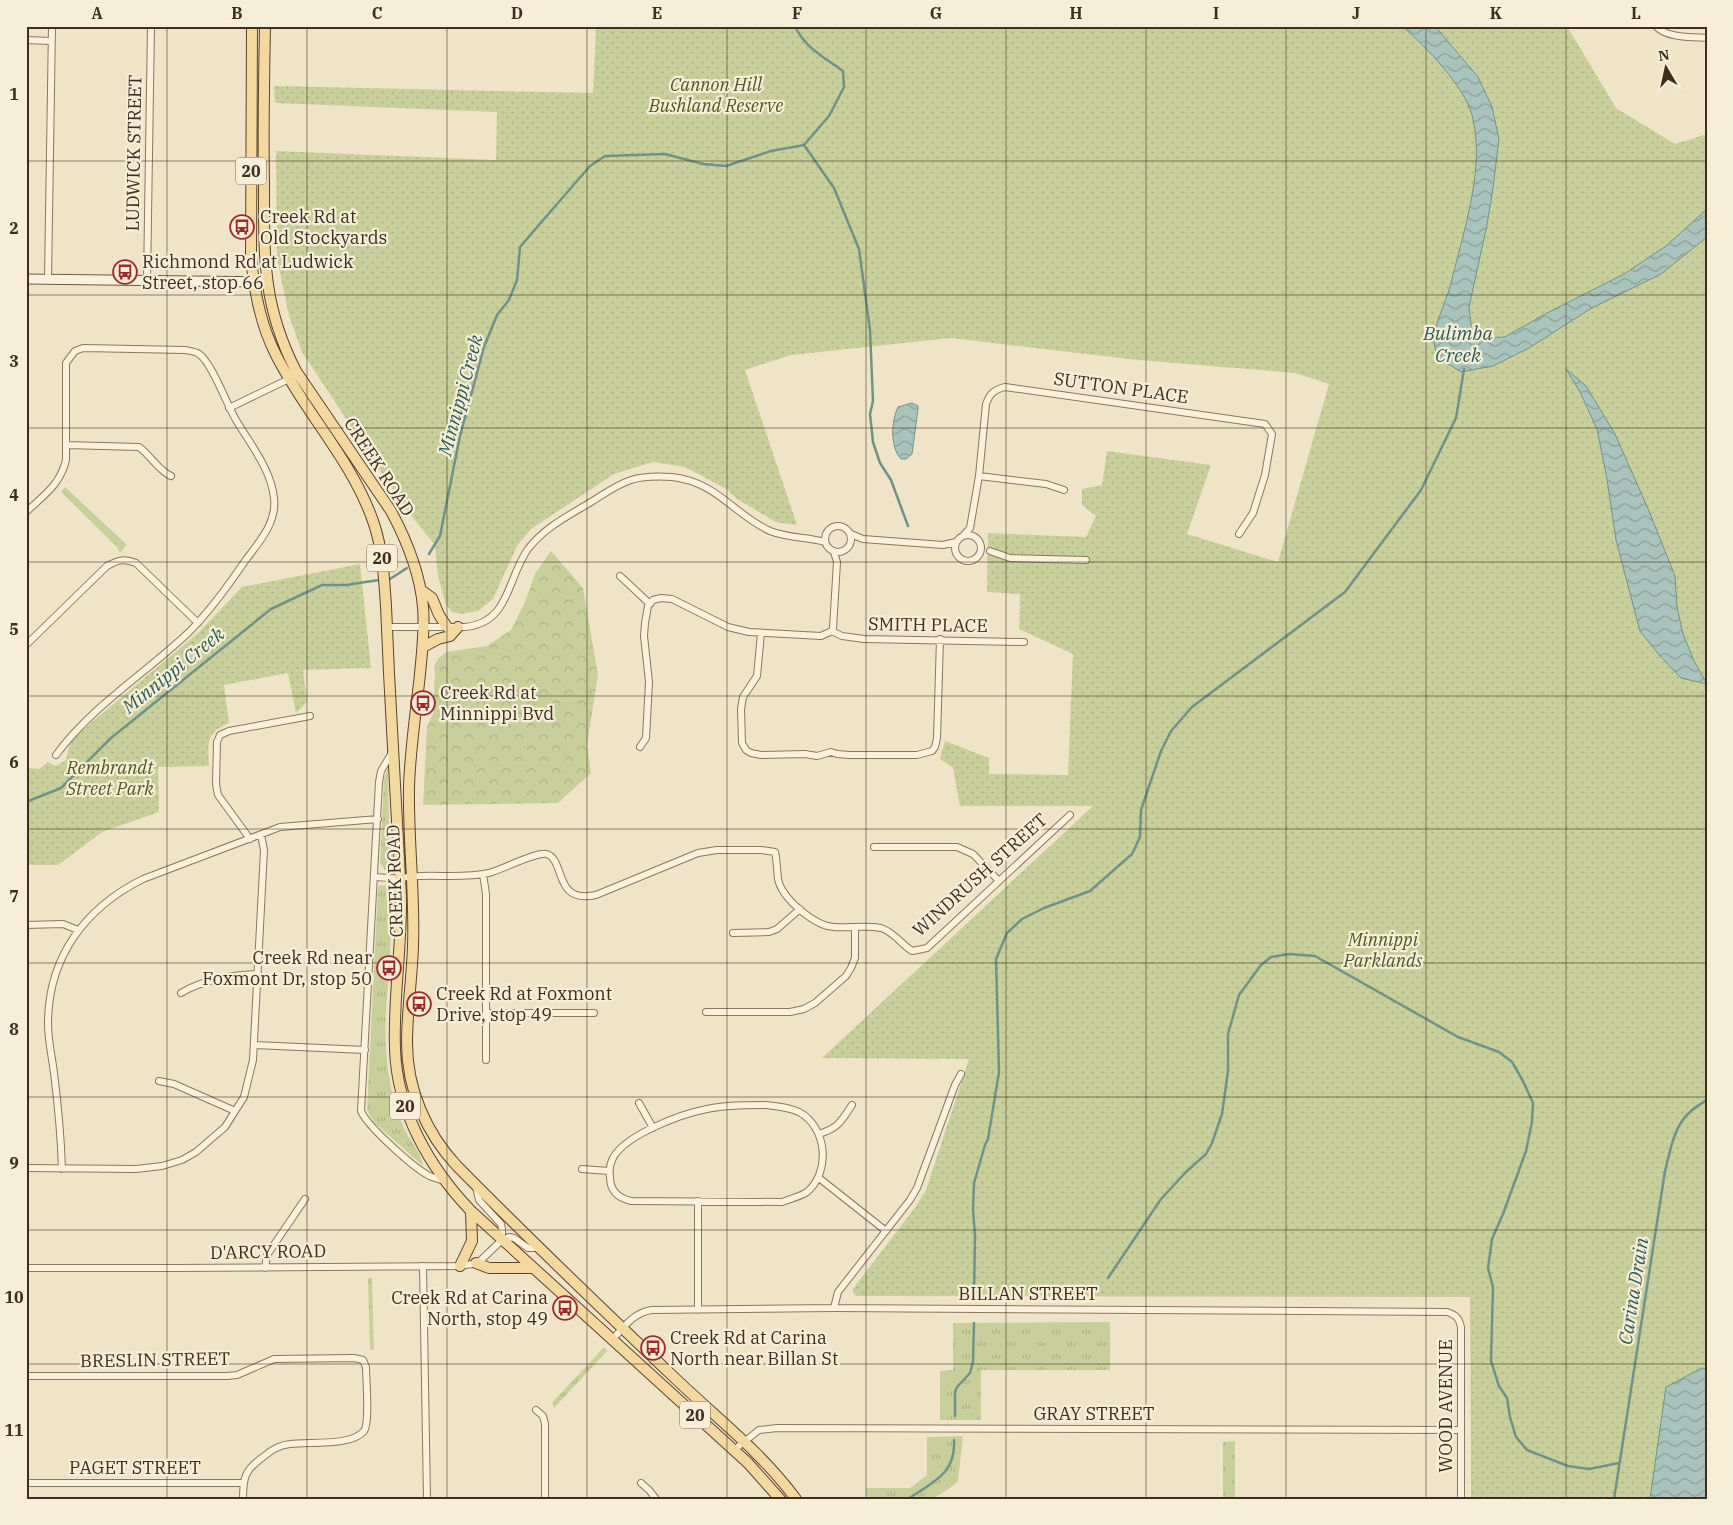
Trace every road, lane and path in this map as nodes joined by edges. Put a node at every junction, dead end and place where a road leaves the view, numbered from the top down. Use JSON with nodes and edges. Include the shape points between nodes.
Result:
{"nodes":[{"id":1,"x":52,"y":26,"type":"edge"},
{"id":2,"x":151,"y":26,"type":"edge"},
{"id":3,"x":252,"y":26,"type":"edge"},
{"id":4,"x":265,"y":26,"type":"edge"},
{"id":5,"x":1656,"y":26,"type":"edge"},
{"id":6,"x":1707,"y":38,"type":"edge"},
{"id":7,"x":26,"y":40,"type":"edge"},
{"id":8,"x":51,"y":41,"type":"junction"},
{"id":9,"x":26,"y":279,"type":"edge"},
{"id":10,"x":48,"y":279,"type":"junction"},
{"id":11,"x":147,"y":281,"type":"junction"},
{"id":12,"x":266,"y":282,"type":"junction"},
{"id":13,"x":253,"y":283,"type":"junction"},
{"id":14,"x":289,"y":379,"type":"junction"},
{"id":15,"x":229,"y":408,"type":"junction"},
{"id":16,"x":66,"y":444,"type":"junction"},
{"id":17,"x":171,"y":476,"type":"dead end"},
{"id":18,"x":978,"y":476,"type":"junction"},
{"id":19,"x":1064,"y":490,"type":"dead end"},
{"id":20,"x":386,"y":502,"type":"junction"},
{"id":21,"x":26,"y":512,"type":"edge"},
{"id":22,"x":370,"y":514,"type":"junction"},
{"id":23,"x":970,"y":528,"type":"junction"},
{"id":24,"x":826,"y":533,"type":"junction"},
{"id":25,"x":851,"y":534,"type":"junction"},
{"id":26,"x":1239,"y":534,"type":"dead end"},
{"id":27,"x":963,"y":536,"type":"junction"},
{"id":28,"x":975,"y":537,"type":"junction"},
{"id":29,"x":812,"y":538,"type":"junction"},
{"id":30,"x":864,"y":539,"type":"junction"},
{"id":31,"x":825,"y":542,"type":"junction"},
{"id":32,"x":956,"y":542,"type":"junction"},
{"id":33,"x":851,"y":543,"type":"junction"},
{"id":34,"x":943,"y":545,"type":"junction"},
{"id":35,"x":846,"y":550,"type":"junction"},
{"id":36,"x":990,"y":551,"type":"dead end"},
{"id":37,"x":834,"y":552,"type":"junction"},
{"id":38,"x":956,"y":554,"type":"junction"},
{"id":39,"x":1086,"y":560,"type":"dead end"},
{"id":40,"x":837,"y":562,"type":"junction"},
{"id":41,"x":620,"y":576,"type":"dead end"},
{"id":42,"x":421,"y":590,"type":"junction"},
{"id":43,"x":650,"y":604,"type":"junction"},
{"id":44,"x":198,"y":623,"type":"junction"},
{"id":45,"x":387,"y":627,"type":"junction"},
{"id":46,"x":424,"y":627,"type":"junction"},
{"id":47,"x":447,"y":627,"type":"junction"},
{"id":48,"x":458,"y":627,"type":"junction"},
{"id":49,"x":832,"y":631,"type":"junction"},
{"id":50,"x":761,"y":633,"type":"junction"},
{"id":51,"x":940,"y":639,"type":"junction"},
{"id":52,"x":1024,"y":642,"type":"dead end"},
{"id":53,"x":26,"y":645,"type":"edge"},
{"id":54,"x":423,"y":647,"type":"junction"},
{"id":55,"x":310,"y":716,"type":"dead end"},
{"id":56,"x":640,"y":747,"type":"dead end"},
{"id":57,"x":393,"y":751,"type":"junction"},
{"id":58,"x":56,"y":755,"type":"dead end"},
{"id":59,"x":1070,"y":815,"type":"dead end"},
{"id":60,"x":378,"y":819,"type":"junction"},
{"id":61,"x":261,"y":835,"type":"junction"},
{"id":62,"x":250,"y":838,"type":"junction"},
{"id":63,"x":874,"y":847,"type":"dead end"},
{"id":64,"x":483,"y":874,"type":"junction"},
{"id":65,"x":413,"y":876,"type":"junction"},
{"id":66,"x":374,"y":877,"type":"junction"},
{"id":67,"x":400,"y":878,"type":"junction"},
{"id":68,"x":999,"y":881,"type":"junction"},
{"id":69,"x":800,"y":909,"type":"junction"},
{"id":70,"x":26,"y":924,"type":"edge"},
{"id":71,"x":855,"y":928,"type":"junction"},
{"id":72,"x":78,"y":930,"type":"junction"},
{"id":73,"x":733,"y":933,"type":"dead end"},
{"id":74,"x":258,"y":974,"type":"junction"},
{"id":75,"x":181,"y":993,"type":"dead end"},
{"id":76,"x":706,"y":1012,"type":"dead end"},
{"id":77,"x":486,"y":1013,"type":"junction"},
{"id":78,"x":594,"y":1013,"type":"dead end"},
{"id":79,"x":255,"y":1045,"type":"junction"},
{"id":80,"x":365,"y":1050,"type":"junction"},
{"id":81,"x":486,"y":1060,"type":"dead end"},
{"id":82,"x":961,"y":1074,"type":"dead end"},
{"id":83,"x":159,"y":1081,"type":"dead end"},
{"id":84,"x":639,"y":1103,"type":"dead end"},
{"id":85,"x":852,"y":1105,"type":"dead end"},
{"id":86,"x":235,"y":1112,"type":"junction"},
{"id":87,"x":653,"y":1128,"type":"junction"},
{"id":88,"x":819,"y":1134,"type":"junction"},
{"id":89,"x":26,"y":1168,"type":"edge"},
{"id":90,"x":62,"y":1169,"type":"junction"},
{"id":91,"x":582,"y":1170,"type":"dead end"},
{"id":92,"x":609,"y":1171,"type":"junction"},
{"id":93,"x":819,"y":1178,"type":"junction"},
{"id":94,"x":445,"y":1181,"type":"junction"},
{"id":95,"x":475,"y":1185,"type":"junction"},
{"id":96,"x":306,"y":1200,"type":"dead end"},
{"id":97,"x":698,"y":1201,"type":"junction"},
{"id":98,"x":471,"y":1211,"type":"junction"},
{"id":99,"x":886,"y":1231,"type":"junction"},
{"id":100,"x":502,"y":1240,"type":"junction"},
{"id":101,"x":540,"y":1248,"type":"junction"},
{"id":102,"x":476,"y":1263,"type":"junction"},
{"id":103,"x":424,"y":1266,"type":"junction"},
{"id":104,"x":460,"y":1266,"type":"junction"},
{"id":105,"x":26,"y":1268,"type":"edge"},
{"id":106,"x":266,"y":1268,"type":"junction"},
{"id":107,"x":532,"y":1268,"type":"junction"},
{"id":108,"x":834,"y":1308,"type":"junction"},
{"id":109,"x":698,"y":1310,"type":"junction"},
{"id":110,"x":1454,"y":1314,"type":"joint"},
{"id":111,"x":622,"y":1328,"type":"junction"},
{"id":112,"x":612,"y":1340,"type":"junction"},
{"id":113,"x":26,"y":1376,"type":"edge"},
{"id":114,"x":536,"y":1410,"type":"dead end"},
{"id":115,"x":1461,"y":1430,"type":"junction"},
{"id":116,"x":743,"y":1441,"type":"junction"},
{"id":117,"x":734,"y":1450,"type":"junction"},
{"id":118,"x":26,"y":1483,"type":"edge"},
{"id":119,"x":243,"y":1483,"type":"junction"},
{"id":120,"x":641,"y":1483,"type":"dead end"},
{"id":121,"x":243,"y":1499,"type":"edge"},
{"id":122,"x":427,"y":1499,"type":"edge"},
{"id":123,"x":545,"y":1499,"type":"edge"},
{"id":124,"x":656,"y":1499,"type":"edge"},
{"id":125,"x":780,"y":1499,"type":"edge"},
{"id":126,"x":796,"y":1499,"type":"edge"},
{"id":127,"x":1461,"y":1499,"type":"edge"}],
"edges":[{"from":1,"to":8,"type":"street"},
{"from":2,"to":11,"type":"street","name":"LUDWICK STREET"},
{"from":3,"to":13,"type":"main road","name":"CREEK ROAD","number":"20"},
{"from":4,"to":12,"type":"main road","name":"CREEK ROAD","number":"20"},
{"from":5,"to":6,"type":"street","via":[[1676,36]]},
{"from":7,"to":8,"type":"street"},
{"from":8,"to":10,"type":"street"},
{"from":9,"to":10,"type":"main road"},
{"from":10,"to":11,"type":"main road"},
{"from":11,"to":13,"type":"main road"},
{"from":12,"to":13,"type":"main road"},
{"from":12,"to":20,"type":"main road","name":"CREEK ROAD","number":"20","via":[[278,332],[296,371]]},
{"from":13,"to":14,"type":"main road","name":"CREEK ROAD","number":"20","via":[[269,340]]},
{"from":14,"to":15,"type":"street"},
{"from":14,"to":22,"type":"main road","name":"CREEK ROAD","number":"20","via":[[362,493]]},
{"from":15,"to":16,"type":"street","via":[[208,364],[194,352],[83,348],[74,351],[66,363]]},
{"from":15,"to":44,"type":"street","via":[[272,485],[272,518],[265,535]]},
{"from":16,"to":17,"type":"street","via":[[139,447]]},
{"from":16,"to":21,"type":"street","via":[[63,472],[56,484]]},
{"from":18,"to":19,"type":"street","via":[[1046,484]]},
{"from":18,"to":23,"type":"street","name":"SUTTON PLACE"},
{"from":18,"to":26,"type":"street","name":"SUTTON PLACE","via":[[986,404],[990,394],[1005,387],[1261,422],[1272,434],[1265,474],[1253,513]]},
{"from":20,"to":22,"type":"main road","via":[[379,511]]},
{"from":20,"to":42,"type":"main road","name":"CREEK ROAD","number":"20","via":[[409,548]]},
{"from":22,"to":45,"type":"main road","name":"CREEK ROAD","number":"20","via":[[382,557]]},
{"from":23,"to":27,"type":"street"},
{"from":23,"to":28,"type":"street"},
{"from":24,"to":25,"type":"street","via":[[841,526]]},
{"from":24,"to":29,"type":"street"},
{"from":24,"to":31,"type":"street"},
{"from":25,"to":30,"type":"street"},
{"from":25,"to":33,"type":"street"},
{"from":27,"to":28,"type":"street"},
{"from":27,"to":32,"type":"street"},
{"from":28,"to":38,"type":"street","via":[[981,548],[975,559],[967,561]]},
{"from":29,"to":31,"type":"street"},
{"from":29,"to":48,"type":"street","via":[[771,531],[718,494],[690,480],[652,476],[632,480],[549,528],[527,552],[495,614],[480,623]]},
{"from":30,"to":33,"type":"street"},
{"from":30,"to":34,"type":"street"},
{"from":31,"to":37,"type":"street"},
{"from":32,"to":34,"type":"street"},
{"from":32,"to":38,"type":"street"},
{"from":33,"to":35,"type":"street"},
{"from":34,"to":38,"type":"street"},
{"from":35,"to":37,"type":"street"},
{"from":35,"to":40,"type":"street"},
{"from":36,"to":39,"type":"street","via":[[1010,558]]},
{"from":37,"to":40,"type":"street"},
{"from":40,"to":49,"type":"street"},
{"from":41,"to":43,"type":"street"},
{"from":42,"to":46,"type":"main road","name":"CREEK ROAD","number":"20"},
{"from":42,"to":47,"type":"main road","via":[[432,598]]},
{"from":43,"to":50,"type":"street","via":[[661,598],[672,599],[728,626]]},
{"from":43,"to":56,"type":"street","via":[[644,636],[649,682],[646,738]]},
{"from":44,"to":53,"type":"street","via":[[136,563],[119,560],[107,566]]},
{"from":44,"to":58,"type":"street","via":[[70,735]]},
{"from":45,"to":46,"type":"street"},
{"from":45,"to":57,"type":"main road","name":"CREEK ROAD","number":"20"},
{"from":46,"to":47,"type":"street"},
{"from":46,"to":54,"type":"main road","name":"CREEK ROAD","number":"20"},
{"from":47,"to":48,"type":"street"},
{"from":48,"to":54,"type":"main road","via":[[450,636]]},
{"from":49,"to":50,"type":"street","via":[[821,636]]},
{"from":49,"to":51,"type":"street","name":"SMITH PLACE","via":[[864,639]]},
{"from":50,"to":51,"type":"street","via":[[757,676],[743,697],[741,709],[742,743],[746,750],[761,755],[817,756],[832,752],[917,755],[932,751],[937,738]]},
{"from":51,"to":52,"type":"street","name":"SMITH PLACE"},
{"from":54,"to":65,"type":"main road","name":"CREEK ROAD","number":"20","via":[[410,779]]},
{"from":55,"to":62,"type":"street","via":[[220,735],[217,742],[218,795]]},
{"from":57,"to":60,"type":"street","name":"CREEK ROAD","via":[[381,771]]},
{"from":57,"to":67,"type":"main road","name":"CREEK ROAD","number":"20"},
{"from":59,"to":68,"type":"street","name":"WINDRUSH STREET"},
{"from":60,"to":61,"type":"street","via":[[280,827]]},
{"from":60,"to":66,"type":"street","name":"CREEK ROAD"},
{"from":61,"to":62,"type":"street"},
{"from":61,"to":74,"type":"street","via":[[264,850]]},
{"from":62,"to":72,"type":"street","via":[[123,889],[98,908]]},
{"from":63,"to":68,"type":"street","via":[[957,847],[973,854]]},
{"from":64,"to":65,"type":"street"},
{"from":64,"to":69,"type":"street","name":"WINDRUSH STREET","via":[[538,854],[547,854],[553,859],[567,889],[585,898],[698,853],[761,850],[775,852],[782,890]]},
{"from":64,"to":77,"type":"street","via":[[486,894]]},
{"from":65,"to":67,"type":"street"},
{"from":65,"to":95,"type":"main road","name":"CREEK ROAD","number":"20","via":[[413,954],[407,1044],[410,1077],[429,1129],[449,1158]]},
{"from":66,"to":67,"type":"street"},
{"from":66,"to":80,"type":"street","name":"CREEK ROAD"},
{"from":67,"to":94,"type":"main road","name":"CREEK ROAD","number":"20","via":[[401,924],[394,1027],[396,1063],[414,1130]]},
{"from":68,"to":71,"type":"street","name":"WINDRUSH STREET","via":[[927,948],[912,951],[880,928]]},
{"from":69,"to":71,"type":"street","name":"WINDRUSH STREET","via":[[820,924]]},
{"from":69,"to":73,"type":"street","via":[[769,932]]},
{"from":70,"to":72,"type":"street","via":[[63,924]]},
{"from":71,"to":76,"type":"street","via":[[855,958],[851,968],[815,1003],[790,1012]]},
{"from":72,"to":90,"type":"street","via":[[55,977],[48,1025]]},
{"from":74,"to":75,"type":"street","via":[[194,985]]},
{"from":74,"to":79,"type":"street"},
{"from":77,"to":78,"type":"street"},
{"from":77,"to":81,"type":"street"},
{"from":79,"to":80,"type":"street"},
{"from":79,"to":86,"type":"street","via":[[244,1097]]},
{"from":80,"to":94,"type":"street","name":"CREEK ROAD","via":[[363,1115],[373,1128],[425,1173]]},
{"from":82,"to":99,"type":"street","via":[[917,1188]]},
{"from":83,"to":86,"type":"street","via":[[174,1084]]},
{"from":84,"to":87,"type":"street"},
{"from":85,"to":88,"type":"street","via":[[839,1124]]},
{"from":86,"to":90,"type":"street","via":[[211,1141],[182,1160],[136,1169]]},
{"from":87,"to":88,"type":"street","via":[[707,1108],[765,1105],[799,1113]]},
{"from":87,"to":92,"type":"street","via":[[626,1143],[612,1159]]},
{"from":88,"to":93,"type":"street","via":[[823,1164]]},
{"from":89,"to":90,"type":"street"},
{"from":91,"to":92,"type":"street"},
{"from":92,"to":97,"type":"street","via":[[614,1192],[623,1199]]},
{"from":93,"to":97,"type":"street","via":[[807,1192],[782,1202]]},
{"from":93,"to":99,"type":"street"},
{"from":94,"to":98,"type":"main road","name":"CREEK ROAD","number":"20"},
{"from":95,"to":100,"type":"street","name":"CREEK ROAD","via":[[480,1200],[501,1224]]},
{"from":95,"to":101,"type":"main road","name":"CREEK ROAD","number":"20"},
{"from":96,"to":106,"type":"street","via":[[267,1255]]},
{"from":97,"to":109,"type":"street"},
{"from":98,"to":100,"type":"main road","name":"CREEK ROAD","number":"20"},
{"from":98,"to":104,"type":"main road","via":[[472,1240]]},
{"from":99,"to":108,"type":"street","via":[[838,1292]]},
{"from":100,"to":101,"type":"street","name":"CREEK ROAD","via":[[511,1237],[528,1248]]},
{"from":100,"to":102,"type":"street","name":"D'ARCY ROAD"},
{"from":100,"to":107,"type":"main road","name":"CREEK ROAD","number":"20"},
{"from":101,"to":111,"type":"main road","name":"CREEK ROAD","number":"20"},
{"from":102,"to":104,"type":"street","name":"D'ARCY ROAD"},
{"from":102,"to":107,"type":"main road","via":[[489,1268]]},
{"from":103,"to":104,"type":"street","name":"D'ARCY ROAD"},
{"from":103,"to":106,"type":"street","name":"D'ARCY ROAD"},
{"from":103,"to":122,"type":"street"},
{"from":105,"to":106,"type":"street","name":"D'ARCY ROAD"},
{"from":107,"to":112,"type":"main road","name":"CREEK ROAD","number":"20"},
{"from":108,"to":109,"type":"street","name":"BILLAN STREET"},
{"from":108,"to":110,"type":"street","name":"BILLAN STREET"},
{"from":109,"to":111,"type":"street","name":"BILLAN STREET","via":[[647,1310]]},
{"from":110,"to":115,"type":"street","name":"WOOD AVENUE","via":[[1461,1327]]},
{"from":111,"to":112,"type":"street","name":"BILLAN STREET"},
{"from":111,"to":116,"type":"main road","name":"CREEK ROAD","number":"20"},
{"from":112,"to":117,"type":"main road","name":"CREEK ROAD","number":"20"},
{"from":113,"to":119,"type":"street","name":"BRESLIN STREET","via":[[227,1376],[274,1359],[363,1360],[366,1367],[367,1423],[363,1432],[336,1442],[280,1446],[253,1464]]},
{"from":114,"to":123,"type":"street","via":[[543,1416],[545,1424]]},
{"from":115,"to":116,"type":"street","name":"GRAY STREET","via":[[777,1428],[759,1430]]},
{"from":115,"to":127,"type":"street","name":"WOOD AVENUE"},
{"from":116,"to":117,"type":"street","name":"GRAY STREET"},
{"from":116,"to":126,"type":"main road","name":"CREEK ROAD","number":"20","via":[[762,1458]]},
{"from":117,"to":125,"type":"main road","name":"CREEK ROAD","number":"20"},
{"from":118,"to":119,"type":"street","name":"PAGET STREET"},
{"from":119,"to":121,"type":"street"},
{"from":120,"to":124,"type":"street"}]}
